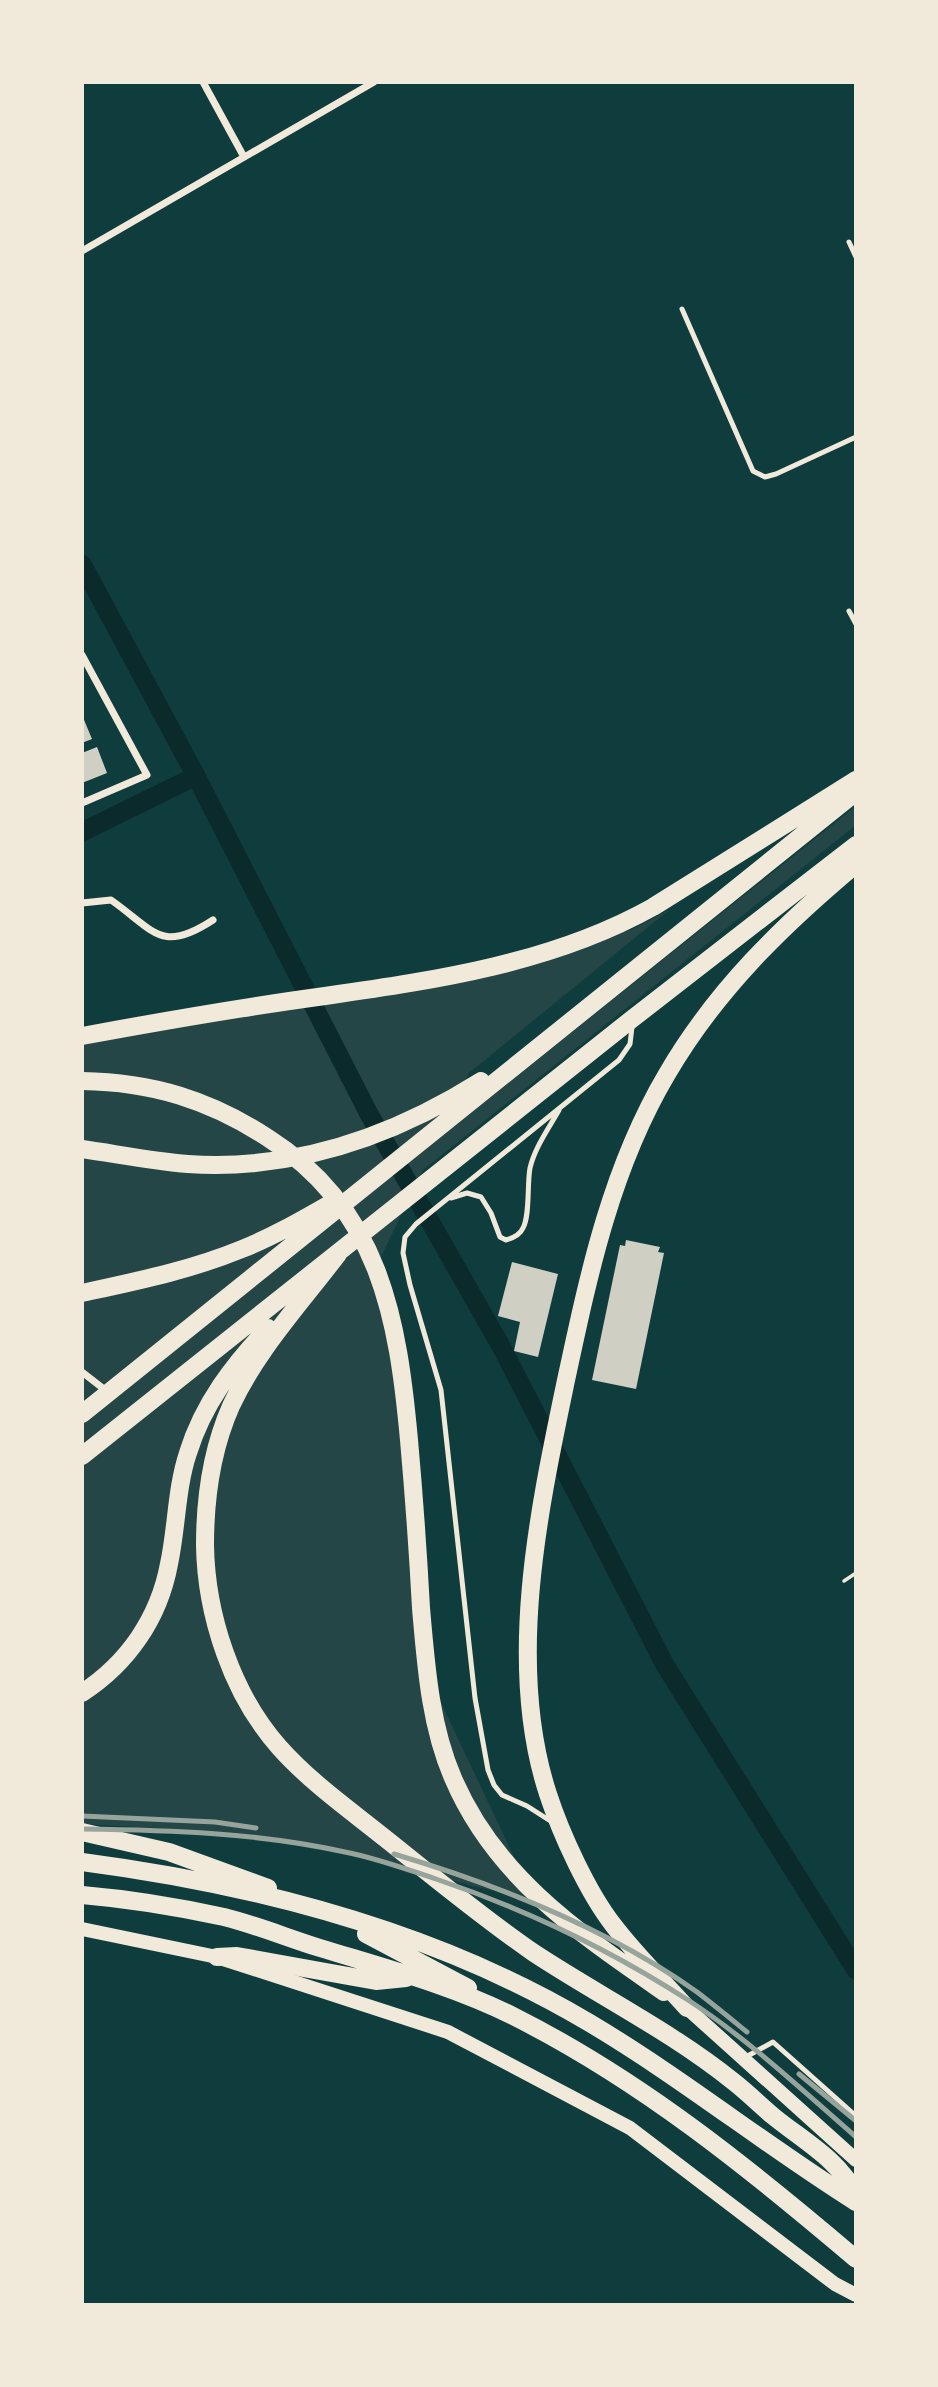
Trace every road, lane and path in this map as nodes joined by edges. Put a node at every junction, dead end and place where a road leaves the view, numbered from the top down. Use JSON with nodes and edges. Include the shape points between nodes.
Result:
{"nodes":[{"id":1,"x":203,"y":82,"type":"edge"},
{"id":2,"x":374,"y":82,"type":"edge"},
{"id":3,"x":244,"y":158,"type":"junction"},
{"id":4,"x":849,"y":242,"type":"dead end"},
{"id":5,"x":82,"y":251,"type":"edge"},
{"id":6,"x":856,"y":257,"type":"edge"},
{"id":7,"x":682,"y":309,"type":"dead end"},
{"id":8,"x":856,"y":437,"type":"edge"},
{"id":9,"x":849,"y":611,"type":"dead end"},
{"id":10,"x":856,"y":624,"type":"edge"},
{"id":11,"x":82,"y":654,"type":"edge"},
{"id":12,"x":86,"y":672,"type":"edge"},
{"id":13,"x":856,"y":780,"type":"edge"},
{"id":14,"x":856,"y":792,"type":"edge"},
{"id":15,"x":82,"y":803,"type":"edge"},
{"id":16,"x":856,"y":845,"type":"edge"},
{"id":17,"x":856,"y":864,"type":"edge"},
{"id":18,"x":82,"y":903,"type":"edge"},
{"id":19,"x":213,"y":920,"type":"dead end"},
{"id":20,"x":632,"y":1019,"type":"junction"},
{"id":21,"x":82,"y":1036,"type":"edge"},
{"id":22,"x":548,"y":1038,"type":"junction"},
{"id":23,"x":82,"y":1081,"type":"edge"},
{"id":24,"x":561,"y":1107,"type":"junction"},
{"id":25,"x":82,"y":1149,"type":"edge"},
{"id":26,"x":365,"y":1185,"type":"junction"},
{"id":27,"x":444,"y":1200,"type":"junction"},
{"id":28,"x":338,"y":1254,"type":"junction"},
{"id":29,"x":82,"y":1293,"type":"edge"},
{"id":30,"x":82,"y":1372,"type":"edge"},
{"id":31,"x":109,"y":1393,"type":"junction"},
{"id":32,"x":82,"y":1414,"type":"edge"},
{"id":33,"x":82,"y":1456,"type":"edge"},
{"id":34,"x":856,"y":1573,"type":"edge"},
{"id":35,"x":845,"y":1581,"type":"dead end"},
{"id":36,"x":82,"y":1693,"type":"edge"},
{"id":37,"x":563,"y":1830,"type":"junction"},
{"id":38,"x":82,"y":1832,"type":"edge"},
{"id":39,"x":82,"y":1862,"type":"edge"},
{"id":40,"x":82,"y":1895,"type":"edge"},
{"id":41,"x":82,"y":1929,"type":"edge"},
{"id":42,"x":217,"y":1957,"type":"junction"},
{"id":43,"x":413,"y":1977,"type":"junction"},
{"id":44,"x":687,"y":2008,"type":"junction"},
{"id":45,"x":513,"y":2016,"type":"junction"},
{"id":46,"x":743,"y":2059,"type":"junction"},
{"id":47,"x":856,"y":2116,"type":"edge"},
{"id":48,"x":856,"y":2160,"type":"edge"},
{"id":49,"x":856,"y":2195,"type":"edge"},
{"id":50,"x":856,"y":2202,"type":"edge"},
{"id":51,"x":856,"y":2259,"type":"edge"},
{"id":52,"x":835,"y":2284,"type":"junction"},
{"id":53,"x":856,"y":2295,"type":"edge"},
{"id":54,"x":852,"y":2305,"type":"edge"}],
"edges":[{"from":1,"to":3,"type":"street"},
{"from":2,"to":3,"type":"street"},
{"from":3,"to":5,"type":"street"},
{"from":4,"to":6,"type":"lane"},
{"from":7,"to":8,"type":"lane","via":[[753,471],[765,477],[776,474]]},
{"from":9,"to":10,"type":"lane"},
{"from":11,"to":12,"type":"street"},
{"from":12,"to":15,"type":"street","via":[[147,775]]},
{"from":13,"to":21,"type":"main road","via":[[633,918],[507,964],[388,988]]},
{"from":14,"to":22,"type":"main road"},
{"from":16,"to":20,"type":"main road"},
{"from":17,"to":37,"type":"main road","via":[[772,939],[722,994],[668,1072],[628,1152],[599,1236],[549,1465],[533,1572],[528,1658],[533,1730],[548,1793]]},
{"from":18,"to":19,"type":"street","via":[[111,900],[156,934],[176,939]]},
{"from":20,"to":24,"type":"lane","via":[[623,1056]]},
{"from":20,"to":28,"type":"main road"},
{"from":22,"to":25,"type":"main road","via":[[443,1103],[363,1140],[317,1154],[233,1164],[159,1161]]},
{"from":22,"to":26,"type":"main road"},
{"from":23,"to":44,"type":"main road","via":[[135,1084],[226,1113],[300,1161],[332,1196],[365,1244],[390,1307],[404,1383],[430,1689],[443,1747],[464,1802],[489,1844],[549,1906]]},
{"from":24,"to":27,"type":"lane"},
{"from":24,"to":27,"type":"lane","via":[[531,1166],[527,1217],[518,1235],[506,1240],[500,1237],[487,1204],[474,1194]]},
{"from":26,"to":29,"type":"main road","via":[[245,1248],[182,1270]]},
{"from":26,"to":31,"type":"main road"},
{"from":27,"to":37,"type":"lane","via":[[405,1237],[403,1253],[441,1390],[475,1698],[488,1770],[502,1795]]},
{"from":28,"to":33,"type":"main road"},
{"from":28,"to":36,"type":"main road","via":[[240,1359],[207,1405],[181,1476],[170,1564],[156,1609],[135,1646]]},
{"from":28,"to":49,"type":"main road","via":[[246,1376],[215,1452],[205,1523],[207,1577],[219,1632],[244,1694],[278,1745],[325,1790],[493,1924],[710,2063],[813,2145],[850,2182]]},
{"from":30,"to":31,"type":"street"},
{"from":31,"to":32,"type":"main road"},
{"from":34,"to":35,"type":"path"},
{"from":37,"to":44,"type":"main road","via":[[575,1861],[612,1924]]},
{"from":38,"to":45,"type":"main road","via":[[169,1852],[288,1897],[425,1964]]},
{"from":39,"to":50,"type":"main road","via":[[212,1884],[328,1912],[502,1976],[589,2022]]},
{"from":40,"to":43,"type":"main road","via":[[224,1917]]},
{"from":41,"to":42,"type":"main road"},
{"from":42,"to":43,"type":"main road","via":[[237,1956],[376,1981]]},
{"from":42,"to":52,"type":"main road","via":[[448,2032],[608,2116]]},
{"from":43,"to":45,"type":"main road"},
{"from":44,"to":46,"type":"main road"},
{"from":45,"to":51,"type":"main road","via":[[650,2096]]},
{"from":46,"to":47,"type":"lane","via":[[772,2042]]},
{"from":46,"to":48,"type":"main road"},
{"from":52,"to":53,"type":"main road"},
{"from":52,"to":54,"type":"main road"}]}
